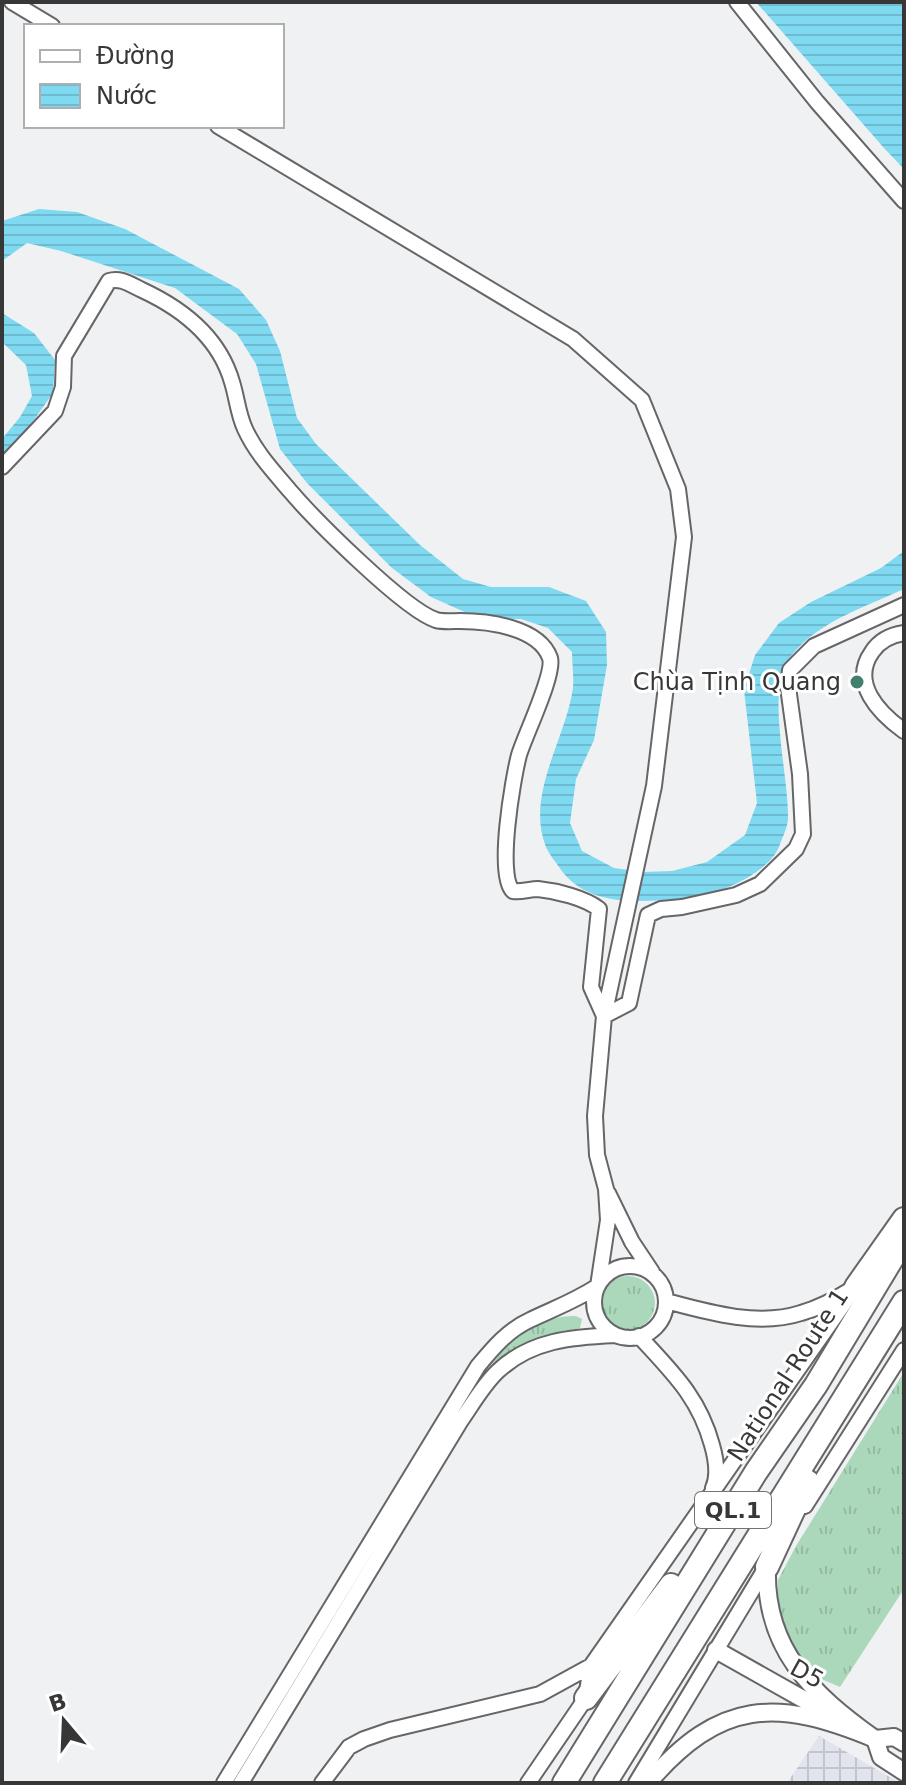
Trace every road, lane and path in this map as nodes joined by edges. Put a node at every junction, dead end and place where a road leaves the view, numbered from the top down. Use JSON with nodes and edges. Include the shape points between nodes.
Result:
{"nodes":[{"id":1,"x":12,"y":2,"type":"edge"},
{"id":2,"x":737,"y":2,"type":"edge"},
{"id":3,"x":49,"y":24,"type":"edge"},
{"id":4,"x":221,"y":128,"type":"edge"},
{"id":5,"x":904,"y":201,"type":"edge"},
{"id":6,"x":2,"y":467,"type":"edge"},
{"id":7,"x":904,"y":605,"type":"edge"},
{"id":8,"x":904,"y":633,"type":"edge"},
{"id":9,"x":904,"y":731,"type":"edge"},
{"id":10,"x":604,"y":1016,"type":"junction"},
{"id":11,"x":606,"y":1189,"type":"junction"},
{"id":12,"x":904,"y":1208,"type":"edge"},
{"id":13,"x":904,"y":1219,"type":"edge"},
{"id":14,"x":904,"y":1239,"type":"edge"},
{"id":15,"x":657,"y":1279,"type":"junction"},
{"id":16,"x":598,"y":1286,"type":"junction"},
{"id":17,"x":856,"y":1287,"type":"junction"},
{"id":18,"x":666,"y":1301,"type":"junction"},
{"id":19,"x":904,"y":1302,"type":"edge"},
{"id":20,"x":615,"y":1335,"type":"junction"},
{"id":21,"x":639,"y":1336,"type":"junction"},
{"id":22,"x":904,"y":1350,"type":"edge"},
{"id":23,"x":850,"y":1389,"type":"junction"},
{"id":24,"x":756,"y":1472,"type":"junction"},
{"id":25,"x":709,"y":1500,"type":"junction"},
{"id":26,"x":767,"y":1567,"type":"junction"},
{"id":27,"x":716,"y":1650,"type":"junction"},
{"id":28,"x":591,"y":1666,"type":"junction"},
{"id":29,"x":586,"y":1698,"type":"junction"},
{"id":30,"x":875,"y":1739,"type":"junction"},
{"id":31,"x":899,"y":1740,"type":"edge"},
{"id":32,"x":904,"y":1772,"type":"edge"},
{"id":33,"x":224,"y":1783,"type":"edge"},
{"id":34,"x":241,"y":1783,"type":"edge"},
{"id":35,"x":322,"y":1783,"type":"edge"},
{"id":36,"x":528,"y":1783,"type":"edge"},
{"id":37,"x":564,"y":1783,"type":"edge"},
{"id":38,"x":605,"y":1783,"type":"edge"},
{"id":39,"x":636,"y":1783,"type":"edge"},
{"id":40,"x":648,"y":1783,"type":"edge"}],
"edges":[{"from":1,"to":3,"type":"street"},
{"from":2,"to":5,"type":"street"},
{"from":4,"to":10,"type":"street","via":[[573,339],[642,400],[678,489],[684,537],[654,786]]},
{"from":6,"to":10,"type":"street","via":[[55,411],[63,387],[64,356],[109,281],[119,280],[155,297],[195,322],[222,358],[244,427],[262,458],[335,537],[432,618],[507,626],[531,637],[547,653],[551,670],[519,754],[512,790],[508,885],[513,891],[556,893],[599,909],[591,987]]},
{"from":7,"to":10,"type":"street","via":[[814,646],[790,670],[803,834],[796,849],[760,884],[736,895],[648,915],[629,1003]]},
{"from":8,"to":9,"type":"street","via":[[881,642],[864,669],[874,704]]},
{"from":10,"to":11,"type":"street","via":[[595,1116]]},
{"from":11,"to":15,"type":"street"},
{"from":11,"to":16,"type":"street","via":[[608,1220]]},
{"from":12,"to":17,"type":"street"},
{"from":13,"to":17,"type":"highway"},
{"from":14,"to":24,"type":"highway","name":"National Route 1","number":"QL.1"},
{"from":15,"to":16,"type":"street","via":[[648,1271],[625,1266],[604,1276]]},
{"from":15,"to":18,"type":"street"},
{"from":16,"to":20,"type":"street","via":[[598,1319]]},
{"from":16,"to":33,"type":"street","via":[[528,1320],[501,1339],[478,1366]]},
{"from":17,"to":18,"type":"street","via":[[798,1315],[767,1318],[713,1313]]},
{"from":17,"to":25,"type":"street"},
{"from":18,"to":21,"type":"street","via":[[658,1323]]},
{"from":19,"to":23,"type":"highway","number":"QL.1"},
{"from":20,"to":21,"type":"street"},
{"from":20,"to":34,"type":"street","via":[[568,1337],[536,1346],[496,1373],[460,1422]]},
{"from":21,"to":25,"type":"street","via":[[700,1408],[716,1458]]},
{"from":22,"to":26,"type":"street"},
{"from":23,"to":26,"type":"highway"},
{"from":23,"to":38,"type":"highway","number":"QL.1"},
{"from":24,"to":29,"type":"highway"},
{"from":24,"to":37,"type":"highway","name":"National Route 1","number":"QL.1"},
{"from":25,"to":28,"type":"street"},
{"from":26,"to":27,"type":"street"},
{"from":26,"to":30,"type":"street","via":[[767,1603],[794,1663],[821,1696]]},
{"from":27,"to":30,"type":"street","name":"D5"},
{"from":27,"to":39,"type":"street"},
{"from":28,"to":29,"type":"street"},
{"from":28,"to":35,"type":"street","via":[[540,1694],[364,1739],[349,1747]]},
{"from":29,"to":36,"type":"street"},
{"from":30,"to":31,"type":"street"},
{"from":30,"to":32,"type":"street","via":[[881,1757]]},
{"from":30,"to":40,"type":"street","via":[[800,1715],[764,1712],[702,1732]]}]}
